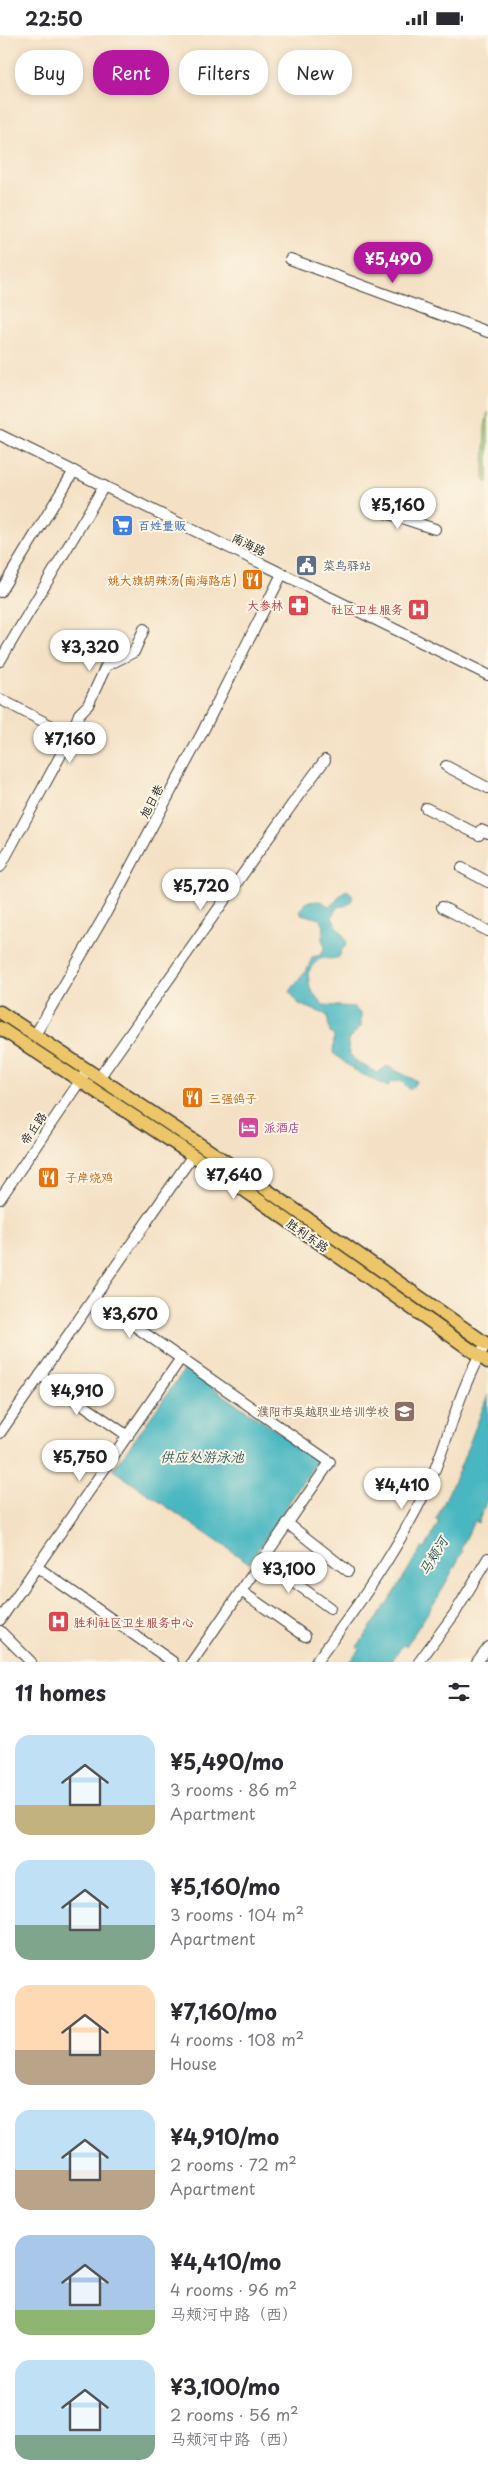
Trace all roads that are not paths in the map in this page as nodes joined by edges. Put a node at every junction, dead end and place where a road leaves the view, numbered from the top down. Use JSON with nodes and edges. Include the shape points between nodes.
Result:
{"nodes":[{"id":1,"x":290,"y":259,"type":"dead end"},
{"id":2,"x":488,"y":332,"type":"edge"},
{"id":3,"x":0,"y":435,"type":"edge"},
{"id":4,"x":74,"y":471,"type":"junction"},
{"id":5,"x":104,"y":486,"type":"junction"},
{"id":6,"x":368,"y":507,"type":"dead end"},
{"id":7,"x":435,"y":529,"type":"dead end"},
{"id":8,"x":282,"y":574,"type":"junction"},
{"id":9,"x":0,"y":592,"type":"edge"},
{"id":10,"x":144,"y":629,"type":"dead end"},
{"id":11,"x":0,"y":661,"type":"edge"},
{"id":12,"x":488,"y":675,"type":"edge"},
{"id":13,"x":0,"y":699,"type":"edge"},
{"id":14,"x":71,"y":736,"type":"junction"},
{"id":15,"x":325,"y":760,"type":"dead end"},
{"id":16,"x":446,"y":766,"type":"dead end"},
{"id":17,"x":488,"y":788,"type":"edge"},
{"id":18,"x":426,"y":808,"type":"dead end"},
{"id":19,"x":483,"y":833,"type":"edge"},
{"id":20,"x":0,"y":867,"type":"edge"},
{"id":21,"x":462,"y":868,"type":"dead end"},
{"id":22,"x":488,"y":882,"type":"edge"},
{"id":23,"x":442,"y":907,"type":"dead end"},
{"id":24,"x":488,"y":931,"type":"edge"},
{"id":25,"x":0,"y":1012,"type":"edge"},
{"id":26,"x":0,"y":1028,"type":"edge"},
{"id":27,"x":35,"y":1035,"type":"junction"},
{"id":28,"x":84,"y":1075,"type":"junction"},
{"id":29,"x":99,"y":1078,"type":"junction"},
{"id":30,"x":193,"y":1155,"type":"junction"},
{"id":31,"x":0,"y":1199,"type":"edge"},
{"id":32,"x":94,"y":1298,"type":"junction"},
{"id":33,"x":487,"y":1343,"type":"edge"},
{"id":34,"x":181,"y":1359,"type":"junction"},
{"id":35,"x":485,"y":1360,"type":"edge"},
{"id":36,"x":40,"y":1375,"type":"junction"},
{"id":37,"x":0,"y":1433,"type":"edge"},
{"id":38,"x":128,"y":1436,"type":"junction"},
{"id":39,"x":287,"y":1523,"type":"junction"},
{"id":40,"x":488,"y":1558,"type":"edge"},
{"id":41,"x":262,"y":1559,"type":"junction"},
{"id":42,"x":37,"y":1567,"type":"junction"},
{"id":43,"x":348,"y":1571,"type":"dead end"},
{"id":44,"x":241,"y":1591,"type":"junction"},
{"id":45,"x":330,"y":1608,"type":"dead end"},
{"id":46,"x":0,"y":1620,"type":"edge"},
{"id":47,"x":0,"y":1631,"type":"edge"},
{"id":48,"x":305,"y":1636,"type":"dead end"},
{"id":49,"x":488,"y":1647,"type":"edge"},
{"id":50,"x":30,"y":1662,"type":"edge"},
{"id":51,"x":173,"y":1662,"type":"edge"},
{"id":52,"x":192,"y":1662,"type":"edge"},
{"id":53,"x":316,"y":1662,"type":"edge"},
{"id":54,"x":419,"y":1662,"type":"edge"},
{"id":55,"x":477,"y":1662,"type":"edge"}],
"edges":[{"from":1,"to":2,"type":"street"},
{"from":3,"to":4,"type":"street","name":"南海路"},
{"from":4,"to":5,"type":"street","name":"南海路"},
{"from":4,"to":9,"type":"street"},
{"from":5,"to":8,"type":"street","name":"南海路"},
{"from":5,"to":11,"type":"street"},
{"from":6,"to":7,"type":"street"},
{"from":8,"to":12,"type":"street","name":"南海路"},
{"from":8,"to":27,"type":"street","name":"旭日巷","via":[[106,913]]},
{"from":10,"to":14,"type":"street","via":[[134,652],[106,666],[88,705],[79,714]]},
{"from":13,"to":14,"type":"street"},
{"from":14,"to":20,"type":"street"},
{"from":15,"to":29,"type":"street"},
{"from":16,"to":17,"type":"street"},
{"from":18,"to":19,"type":"street"},
{"from":21,"to":22,"type":"street"},
{"from":23,"to":24,"type":"street"},
{"from":25,"to":27,"type":"main road","name":"胜利东路"},
{"from":26,"to":28,"type":"main road","name":"胜利东路"},
{"from":27,"to":28,"type":"main road","name":"胜利东路"},
{"from":28,"to":29,"type":"main road","name":"胜利东路"},
{"from":28,"to":30,"type":"main road","name":"胜利东路"},
{"from":28,"to":31,"type":"street","name":"帝丘路"},
{"from":29,"to":33,"type":"main road","name":"胜利东路","via":[[237,1169]]},
{"from":30,"to":32,"type":"street"},
{"from":30,"to":35,"type":"main road","name":"胜利东路"},
{"from":32,"to":34,"type":"street"},
{"from":32,"to":36,"type":"street"},
{"from":33,"to":35,"type":"street"},
{"from":34,"to":38,"type":"street"},
{"from":34,"to":39,"type":"street","via":[[330,1462]]},
{"from":35,"to":53,"type":"street","via":[[469,1375],[445,1445],[410,1524],[370,1589]]},
{"from":36,"to":37,"type":"street"},
{"from":36,"to":38,"type":"street"},
{"from":38,"to":42,"type":"street"},
{"from":39,"to":41,"type":"street"},
{"from":39,"to":43,"type":"street"},
{"from":40,"to":54,"type":"street","via":[[455,1613]]},
{"from":41,"to":44,"type":"street"},
{"from":41,"to":45,"type":"street"},
{"from":42,"to":46,"type":"street"},
{"from":42,"to":51,"type":"street"},
{"from":44,"to":48,"type":"street"},
{"from":44,"to":52,"type":"street"},
{"from":47,"to":50,"type":"street"},
{"from":49,"to":55,"type":"street"}]}
